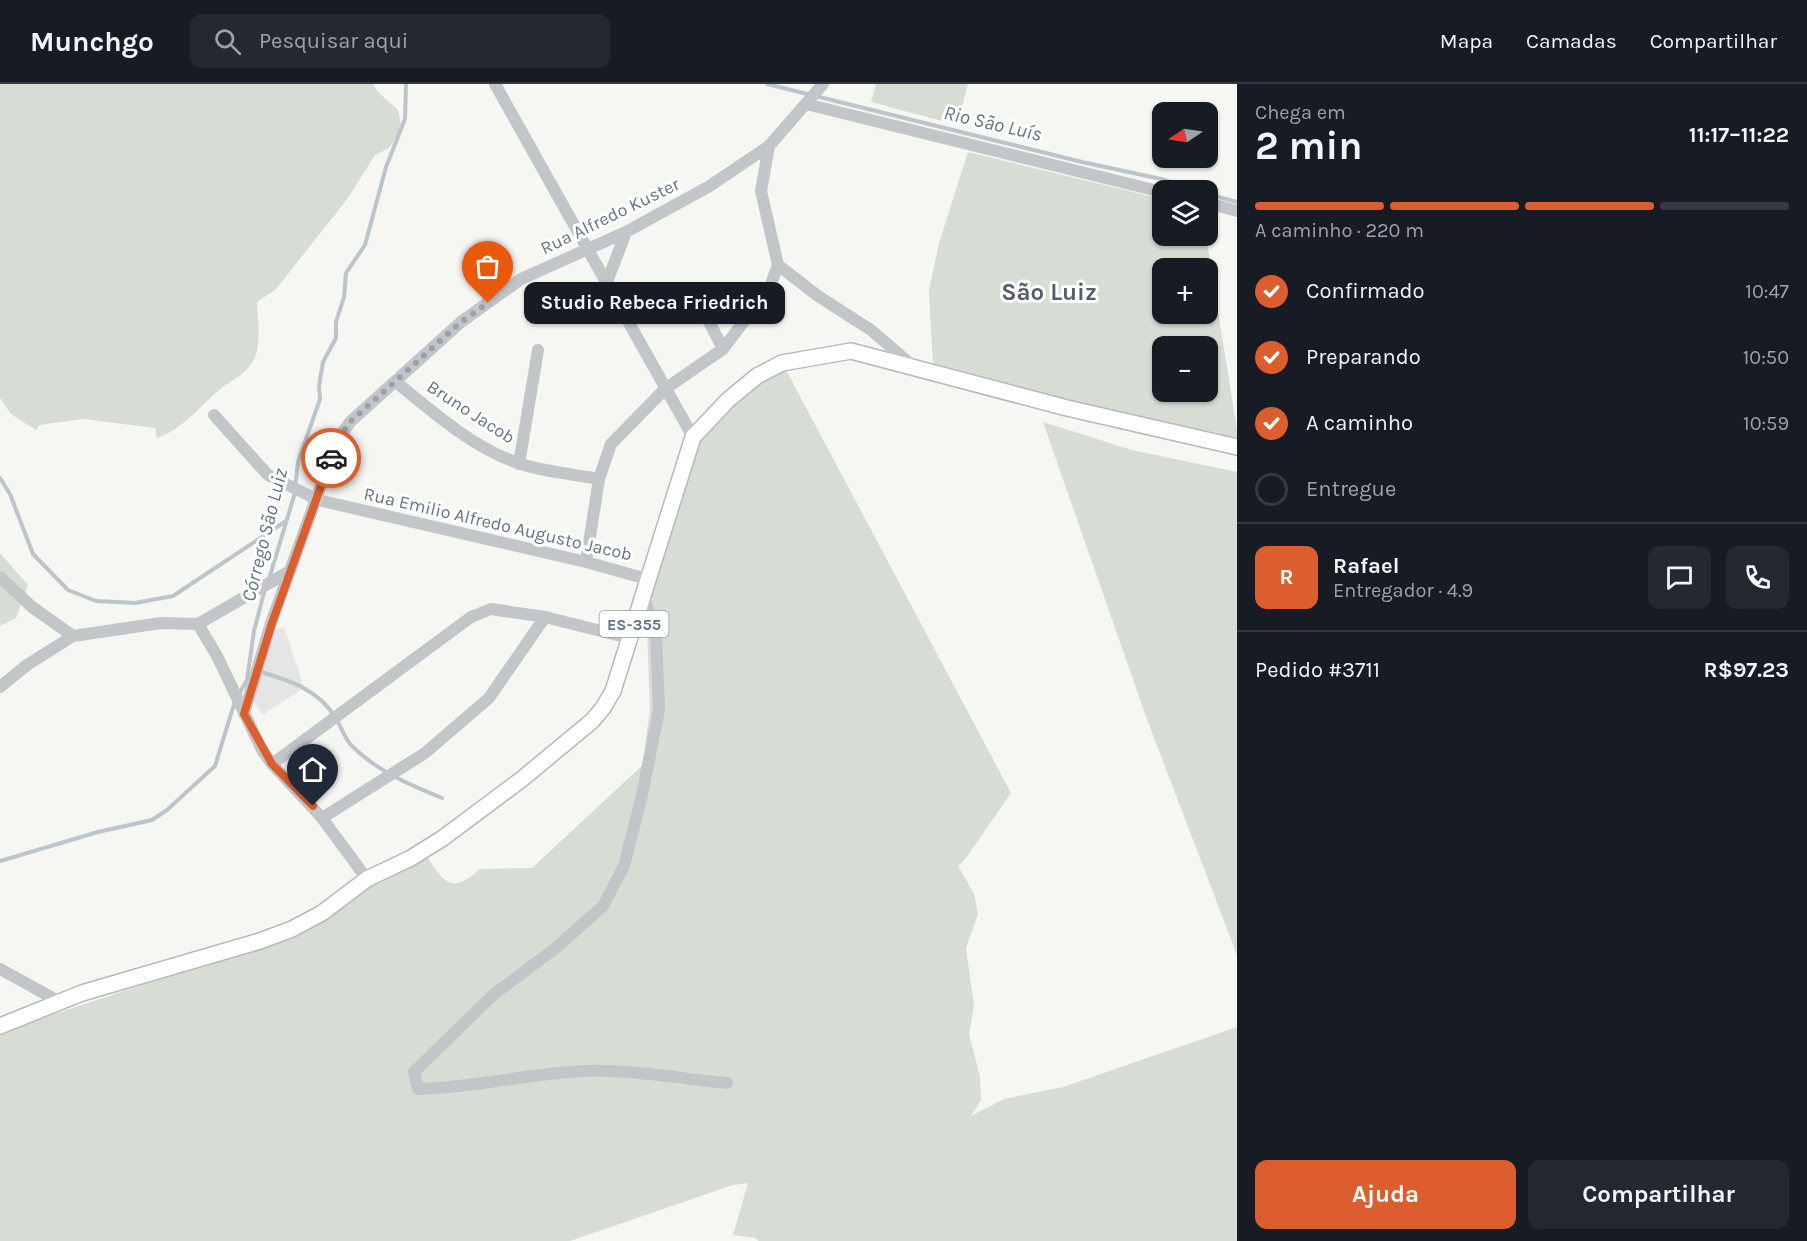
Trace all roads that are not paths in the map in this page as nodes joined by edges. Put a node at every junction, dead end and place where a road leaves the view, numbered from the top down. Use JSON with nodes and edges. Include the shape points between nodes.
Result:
{"nodes":[{"id":1,"x":495,"y":84,"type":"edge"},
{"id":2,"x":823,"y":84,"type":"edge"},
{"id":3,"x":807,"y":102,"type":"junction"},
{"id":4,"x":770,"y":146,"type":"junction"},
{"id":5,"x":1152,"y":189,"type":"edge"},
{"id":6,"x":1218,"y":205,"type":"edge"},
{"id":7,"x":1237,"y":210,"type":"edge"},
{"id":8,"x":626,"y":232,"type":"junction"},
{"id":9,"x":588,"y":250,"type":"junction"},
{"id":10,"x":778,"y":265,"type":"junction"},
{"id":11,"x":607,"y":282,"type":"junction"},
{"id":12,"x":628,"y":320,"type":"junction"},
{"id":13,"x":723,"y":349,"type":"junction"},
{"id":14,"x":538,"y":350,"type":"dead end"},
{"id":15,"x":919,"y":371,"type":"junction"},
{"id":16,"x":396,"y":382,"type":"junction"},
{"id":17,"x":665,"y":389,"type":"junction"},
{"id":18,"x":214,"y":415,"type":"dead end"},
{"id":19,"x":693,"y":437,"type":"junction"},
{"id":20,"x":1237,"y":447,"type":"edge"},
{"id":21,"x":519,"y":464,"type":"junction"},
{"id":22,"x":599,"y":479,"type":"junction"},
{"id":23,"x":313,"y":497,"type":"junction"},
{"id":24,"x":586,"y":562,"type":"junction"},
{"id":25,"x":290,"y":571,"type":"junction"},
{"id":26,"x":0,"y":577,"type":"edge"},
{"id":27,"x":645,"y":585,"type":"junction"},
{"id":28,"x":545,"y":617,"type":"junction"},
{"id":29,"x":198,"y":624,"type":"junction"},
{"id":30,"x":73,"y":636,"type":"junction"},
{"id":31,"x":629,"y":638,"type":"junction"},
{"id":32,"x":0,"y":687,"type":"edge"},
{"id":33,"x":244,"y":714,"type":"junction"},
{"id":34,"x":272,"y":764,"type":"junction"},
{"id":35,"x":322,"y":818,"type":"junction"},
{"id":36,"x":367,"y":879,"type":"junction"},
{"id":37,"x":0,"y":969,"type":"edge"},
{"id":38,"x":60,"y":1002,"type":"junction"},
{"id":39,"x":0,"y":1026,"type":"edge"},
{"id":40,"x":728,"y":1083,"type":"dead end"}],
"edges":[{"from":1,"to":9,"type":"street"},
{"from":2,"to":3,"type":"street"},
{"from":3,"to":4,"type":"street"},
{"from":3,"to":5,"type":"street"},
{"from":4,"to":8,"type":"street","name":"Rua Alfredo Kuster","via":[[708,187]]},
{"from":4,"to":10,"type":"street","via":[[762,191]]},
{"from":6,"to":7,"type":"street"},
{"from":8,"to":9,"type":"street","name":"Rua Alfredo Kuster"},
{"from":8,"to":11,"type":"street"},
{"from":9,"to":11,"type":"street"},
{"from":9,"to":16,"type":"street","name":"Rua Alfredo Kuster","via":[[521,279],[461,322]]},
{"from":10,"to":13,"type":"street","via":[[770,287]]},
{"from":10,"to":15,"type":"street","via":[[872,330]]},
{"from":11,"to":12,"type":"street"},
{"from":12,"to":13,"type":"street","via":[[699,302]]},
{"from":12,"to":17,"type":"street"},
{"from":13,"to":17,"type":"street"},
{"from":14,"to":21,"type":"street"},
{"from":15,"to":19,"type":"main road","number":"ES-355","via":[[851,351],[782,363],[735,394]]},
{"from":15,"to":20,"type":"main road","number":"ES-355"},
{"from":16,"to":21,"type":"street","name":"Bruno Jacob","via":[[445,421]]},
{"from":16,"to":23,"type":"street","name":"Rua Alfredo Kuster","via":[[343,430]]},
{"from":17,"to":19,"type":"street"},
{"from":17,"to":22,"type":"street","via":[[611,444]]},
{"from":18,"to":23,"type":"street","name":"Rua Emilio Alfredo Augusto Jacob","via":[[262,470],[281,484]]},
{"from":19,"to":27,"type":"main road","number":"ES-355"},
{"from":21,"to":22,"type":"street","name":"Bruno Jacob"},
{"from":22,"to":24,"type":"street"},
{"from":23,"to":24,"type":"street","name":"Rua Emilio Alfredo Augusto Jacob"},
{"from":23,"to":25,"type":"street","name":"Rua Alfredo Kuster"},
{"from":24,"to":27,"type":"street","name":"Rua Emilio Alfredo Augusto Jacob"},
{"from":25,"to":29,"type":"street"},
{"from":25,"to":33,"type":"street","name":"Rua Alfredo Kuster"},
{"from":26,"to":30,"type":"street","via":[[32,607]]},
{"from":27,"to":31,"type":"main road","number":"ES-355"},
{"from":27,"to":40,"type":"street","via":[[656,636],[659,711],[624,866],[603,906],[493,995],[414,1072],[418,1089],[531,1074],[589,1071]]},
{"from":28,"to":31,"type":"street"},
{"from":28,"to":34,"type":"street","via":[[491,609],[478,612]]},
{"from":28,"to":35,"type":"street","via":[[489,698],[425,753]]},
{"from":29,"to":30,"type":"street","via":[[161,623]]},
{"from":29,"to":33,"type":"street"},
{"from":30,"to":32,"type":"street"},
{"from":31,"to":36,"type":"main road","number":"ES-355","via":[[613,691],[592,721],[442,838]]},
{"from":33,"to":34,"type":"street"},
{"from":34,"to":35,"type":"street"},
{"from":35,"to":36,"type":"street"},
{"from":36,"to":38,"type":"main road","number":"ES-355","via":[[322,913],[292,929]]},
{"from":37,"to":38,"type":"street"},
{"from":38,"to":39,"type":"main road","number":"ES-355"}]}
